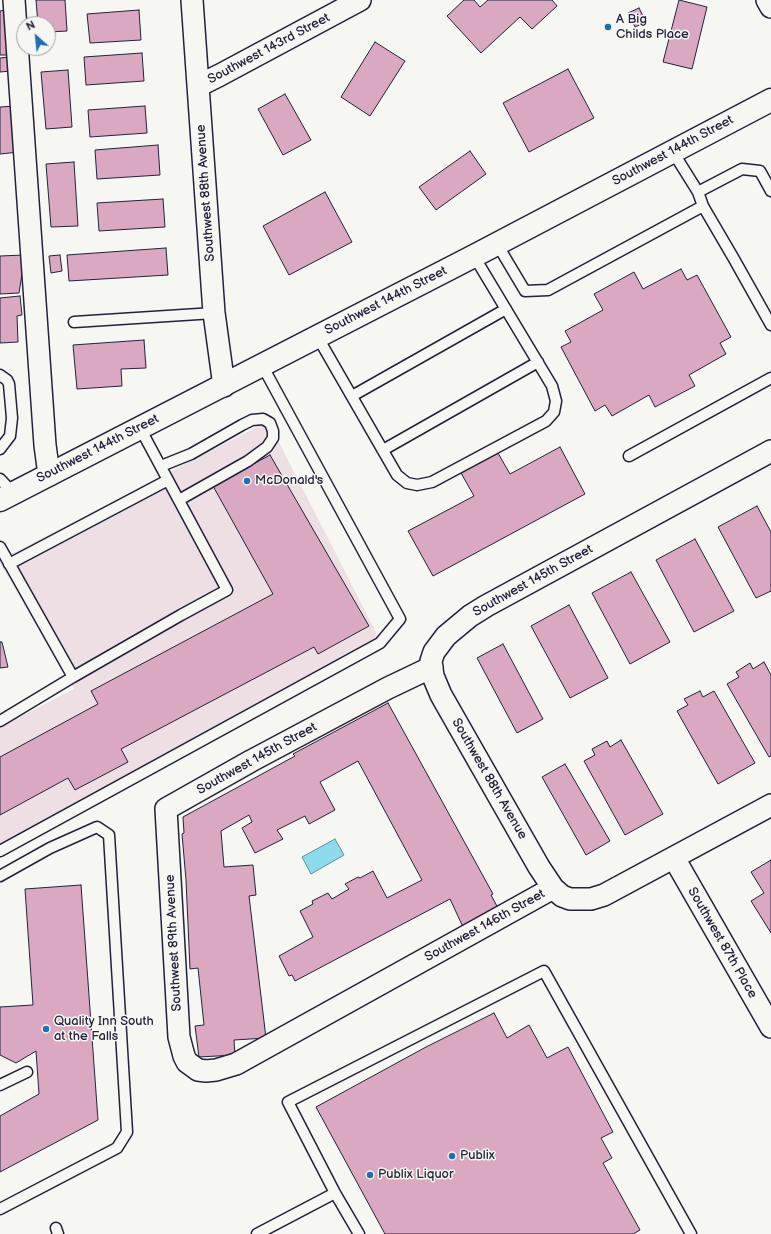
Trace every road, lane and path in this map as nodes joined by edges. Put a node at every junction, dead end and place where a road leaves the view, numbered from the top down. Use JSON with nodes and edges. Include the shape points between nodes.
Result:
{"nodes":[{"id":1,"x":14,"y":0,"type":"edge"},
{"id":2,"x":192,"y":0,"type":"edge"},
{"id":3,"x":360,"y":0,"type":"edge"},
{"id":4,"x":768,"y":0,"type":"edge"},
{"id":5,"x":771,"y":7,"type":"edge"},
{"id":6,"x":198,"y":86,"type":"junction"},
{"id":7,"x":771,"y":100,"type":"edge"},
{"id":8,"x":673,"y":152,"type":"junction"},
{"id":9,"x":771,"y":191,"type":"edge"},
{"id":10,"x":698,"y":192,"type":"junction"},
{"id":11,"x":703,"y":206,"type":"junction"},
{"id":12,"x":497,"y":244,"type":"junction"},
{"id":13,"x":474,"y":256,"type":"junction"},
{"id":14,"x":506,"y":309,"type":"junction"},
{"id":15,"x":214,"y":313,"type":"junction"},
{"id":16,"x":74,"y":322,"type":"dead end"},
{"id":17,"x":771,"y":325,"type":"edge"},
{"id":18,"x":317,"y":336,"type":"junction"},
{"id":19,"x":538,"y":362,"type":"junction"},
{"id":20,"x":262,"y":366,"type":"junction"},
{"id":21,"x":0,"y":375,"type":"edge"},
{"id":22,"x":771,"y":378,"type":"edge"},
{"id":23,"x":224,"y":386,"type":"junction"},
{"id":24,"x":352,"y":396,"type":"junction"},
{"id":25,"x":140,"y":428,"type":"junction"},
{"id":26,"x":0,"y":449,"type":"edge"},
{"id":27,"x":383,"y":450,"type":"junction"},
{"id":28,"x":771,"y":451,"type":"edge"},
{"id":29,"x":629,"y":456,"type":"dead end"},
{"id":30,"x":161,"y":466,"type":"junction"},
{"id":31,"x":49,"y":475,"type":"junction"},
{"id":32,"x":168,"y":480,"type":"junction"},
{"id":33,"x":4,"y":491,"type":"edge"},
{"id":34,"x":179,"y":500,"type":"junction"},
{"id":35,"x":3,"y":556,"type":"edge"},
{"id":36,"x":432,"y":667,"type":"junction"},
{"id":37,"x":73,"y":677,"type":"junction"},
{"id":38,"x":0,"y":721,"type":"edge"},
{"id":39,"x":771,"y":804,"type":"edge"},
{"id":40,"x":166,"y":809,"type":"joint"},
{"id":41,"x":0,"y":851,"type":"edge"},
{"id":42,"x":674,"y":858,"type":"junction"},
{"id":43,"x":0,"y":876,"type":"edge"},
{"id":44,"x":553,"y":888,"type":"junction"},
{"id":45,"x":771,"y":1027,"type":"edge"},
{"id":46,"x":198,"y":1070,"type":"joint"},
{"id":47,"x":27,"y":1072,"type":"dead end"},
{"id":48,"x":0,"y":1085,"type":"edge"},
{"id":49,"x":335,"y":1193,"type":"junction"},
{"id":50,"x":0,"y":1209,"type":"edge"},
{"id":51,"x":356,"y":1233,"type":"edge"},
{"id":52,"x":257,"y":1234,"type":"edge"},
{"id":53,"x":691,"y":1234,"type":"edge"}],
"edges":[{"from":1,"to":31,"type":"street"},
{"from":2,"to":6,"type":"street","name":"Southwest 88th Avenue"},
{"from":3,"to":6,"type":"street","name":"Southwest 143rd Street"},
{"from":4,"to":5,"type":"street"},
{"from":6,"to":15,"type":"street","name":"Southwest 88th Avenue"},
{"from":7,"to":8,"type":"street","name":"Southwest 144th Street"},
{"from":8,"to":10,"type":"lane"},
{"from":8,"to":12,"type":"street","name":"Southwest 144th Street"},
{"from":9,"to":10,"type":"lane","via":[[760,171],[742,169]]},
{"from":10,"to":11,"type":"lane"},
{"from":11,"to":12,"type":"lane","via":[[548,290],[524,291]]},
{"from":11,"to":17,"type":"lane"},
{"from":12,"to":13,"type":"street","name":"Southwest 144th Street"},
{"from":13,"to":14,"type":"lane"},
{"from":13,"to":18,"type":"street","name":"Southwest 144th Street"},
{"from":14,"to":19,"type":"lane"},
{"from":14,"to":24,"type":"lane"},
{"from":15,"to":16,"type":"lane"},
{"from":15,"to":23,"type":"street","name":"Southwest 88th Avenue"},
{"from":18,"to":20,"type":"street","name":"Southwest 144th Street"},
{"from":18,"to":24,"type":"lane"},
{"from":19,"to":27,"type":"lane"},
{"from":19,"to":27,"type":"lane","via":[[552,386],[556,401],[554,412],[546,421],[432,482],[417,485],[406,483],[397,475]]},
{"from":20,"to":23,"type":"street","name":"Southwest 144th Street"},
{"from":20,"to":41,"type":"lane","via":[[400,619],[380,643]]},
{"from":21,"to":26,"type":"lane","via":[[9,384],[12,418],[10,436]]},
{"from":22,"to":29,"type":"lane"},
{"from":23,"to":25,"type":"street","name":"Southwest 144th Street"},
{"from":24,"to":27,"type":"lane"},
{"from":25,"to":30,"type":"lane"},
{"from":25,"to":31,"type":"street","name":"Southwest 144th Street"},
{"from":28,"to":36,"type":"street","name":"Southwest 145th Street","via":[[470,616],[446,636],[434,652]]},
{"from":30,"to":32,"type":"lane"},
{"from":30,"to":34,"type":"lane","via":[[191,454],[252,420],[270,423],[273,438],[267,447],[248,461]]},
{"from":31,"to":33,"type":"street","name":"Southwest 144th Street"},
{"from":32,"to":34,"type":"lane"},
{"from":32,"to":35,"type":"lane"},
{"from":34,"to":37,"type":"lane","via":[[227,590]]},
{"from":35,"to":37,"type":"lane"},
{"from":36,"to":40,"type":"street","name":"Southwest 145th Street","via":[[388,688]]},
{"from":36,"to":44,"type":"street","name":"Southwest 88th Avenue","via":[[436,686]]},
{"from":37,"to":38,"type":"lane"},
{"from":39,"to":42,"type":"street","name":"Southwest 146th Street"},
{"from":40,"to":46,"type":"street","name":"Southwest 89th Avenue","via":[[179,1037],[187,1062]]},
{"from":42,"to":44,"type":"street","name":"Southwest 146th Street","via":[[604,895],[591,899],[570,899]]},
{"from":42,"to":45,"type":"street","name":"Southwest 87th Place"},
{"from":43,"to":50,"type":"lane","via":[[50,848],[97,827],[109,835],[127,1132],[118,1148]]},
{"from":44,"to":46,"type":"street","name":"Southwest 146th Street","via":[[236,1064],[216,1070]]},
{"from":47,"to":48,"type":"lane"},
{"from":49,"to":51,"type":"lane"},
{"from":49,"to":52,"type":"lane"},
{"from":49,"to":53,"type":"lane","via":[[288,1102],[544,971]]}]}
